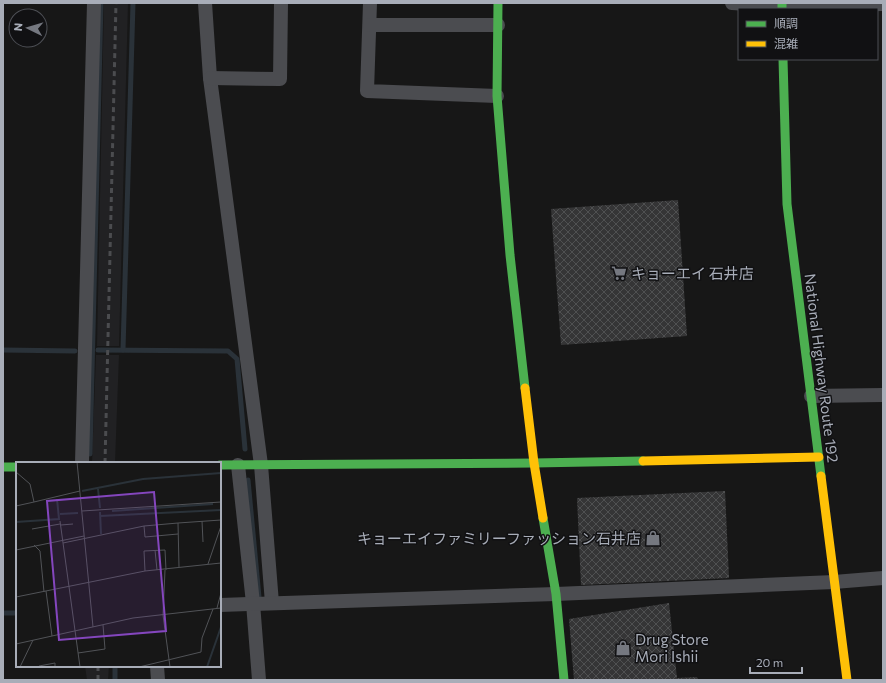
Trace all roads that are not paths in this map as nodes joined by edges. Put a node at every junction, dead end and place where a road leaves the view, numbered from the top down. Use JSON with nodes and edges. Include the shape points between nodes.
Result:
{"nodes":[{"id":1,"x":94,"y":3,"type":"edge"},
{"id":2,"x":205,"y":3,"type":"edge"},
{"id":3,"x":281,"y":3,"type":"edge"},
{"id":4,"x":370,"y":3,"type":"edge"},
{"id":5,"x":498,"y":3,"type":"edge"},
{"id":6,"x":732,"y":3,"type":"edge"},
{"id":7,"x":883,"y":4,"type":"edge"},
{"id":8,"x":782,"y":6,"type":"edge"},
{"id":9,"x":370,"y":25,"type":"junction"},
{"id":10,"x":498,"y":25,"type":"junction"},
{"id":11,"x":783,"y":60,"type":"edge"},
{"id":12,"x":210,"y":78,"type":"junction"},
{"id":13,"x":497,"y":96,"type":"junction"},
{"id":14,"x":883,"y":395,"type":"edge"},
{"id":15,"x":811,"y":396,"type":"junction"},
{"id":16,"x":819,"y":457,"type":"junction"},
{"id":17,"x":82,"y":462,"type":"edge"},
{"id":18,"x":534,"y":463,"type":"junction"},
{"id":19,"x":261,"y":464,"type":"junction"},
{"id":20,"x":221,"y":465,"type":"edge"},
{"id":21,"x":238,"y":465,"type":"junction"},
{"id":22,"x":3,"y":467,"type":"edge"},
{"id":23,"x":16,"y":467,"type":"edge"},
{"id":24,"x":883,"y":578,"type":"edge"},
{"id":25,"x":834,"y":582,"type":"junction"},
{"id":26,"x":556,"y":594,"type":"junction"},
{"id":27,"x":253,"y":603,"type":"junction"},
{"id":28,"x":272,"y":603,"type":"junction"},
{"id":29,"x":221,"y":605,"type":"edge"},
{"id":30,"x":157,"y":667,"type":"edge"},
{"id":31,"x":158,"y":680,"type":"edge"},
{"id":32,"x":259,"y":680,"type":"edge"},
{"id":33,"x":564,"y":680,"type":"edge"},
{"id":34,"x":847,"y":680,"type":"edge"}],
"edges":[{"from":1,"to":17,"type":"street"},
{"from":2,"to":12,"type":"street"},
{"from":3,"to":12,"type":"street","via":[[280,79]]},
{"from":4,"to":9,"type":"street"},
{"from":5,"to":10,"type":"main road"},
{"from":6,"to":8,"type":"street"},
{"from":7,"to":8,"type":"street"},
{"from":9,"to":10,"type":"street"},
{"from":9,"to":13,"type":"street","via":[[367,91]]},
{"from":10,"to":13,"type":"main road"},
{"from":11,"to":15,"type":"main road","name":"National Highway Route 192","via":[[787,204]]},
{"from":12,"to":19,"type":"street"},
{"from":13,"to":18,"type":"main road","via":[[510,255]]},
{"from":14,"to":15,"type":"street"},
{"from":15,"to":16,"type":"main road","name":"National Highway Route 192"},
{"from":16,"to":18,"type":"main road"},
{"from":16,"to":25,"type":"main road","name":"National Highway Route 192"},
{"from":18,"to":19,"type":"main road"},
{"from":18,"to":26,"type":"main road"},
{"from":19,"to":21,"type":"main road"},
{"from":19,"to":28,"type":"street"},
{"from":20,"to":21,"type":"main road"},
{"from":21,"to":27,"type":"street"},
{"from":22,"to":23,"type":"main road"},
{"from":24,"to":25,"type":"street"},
{"from":25,"to":26,"type":"street"},
{"from":25,"to":34,"type":"main road","name":"National Highway Route 192"},
{"from":26,"to":28,"type":"street"},
{"from":26,"to":33,"type":"main road"},
{"from":27,"to":28,"type":"street"},
{"from":27,"to":29,"type":"street"},
{"from":27,"to":32,"type":"street"},
{"from":30,"to":31,"type":"street"}]}
